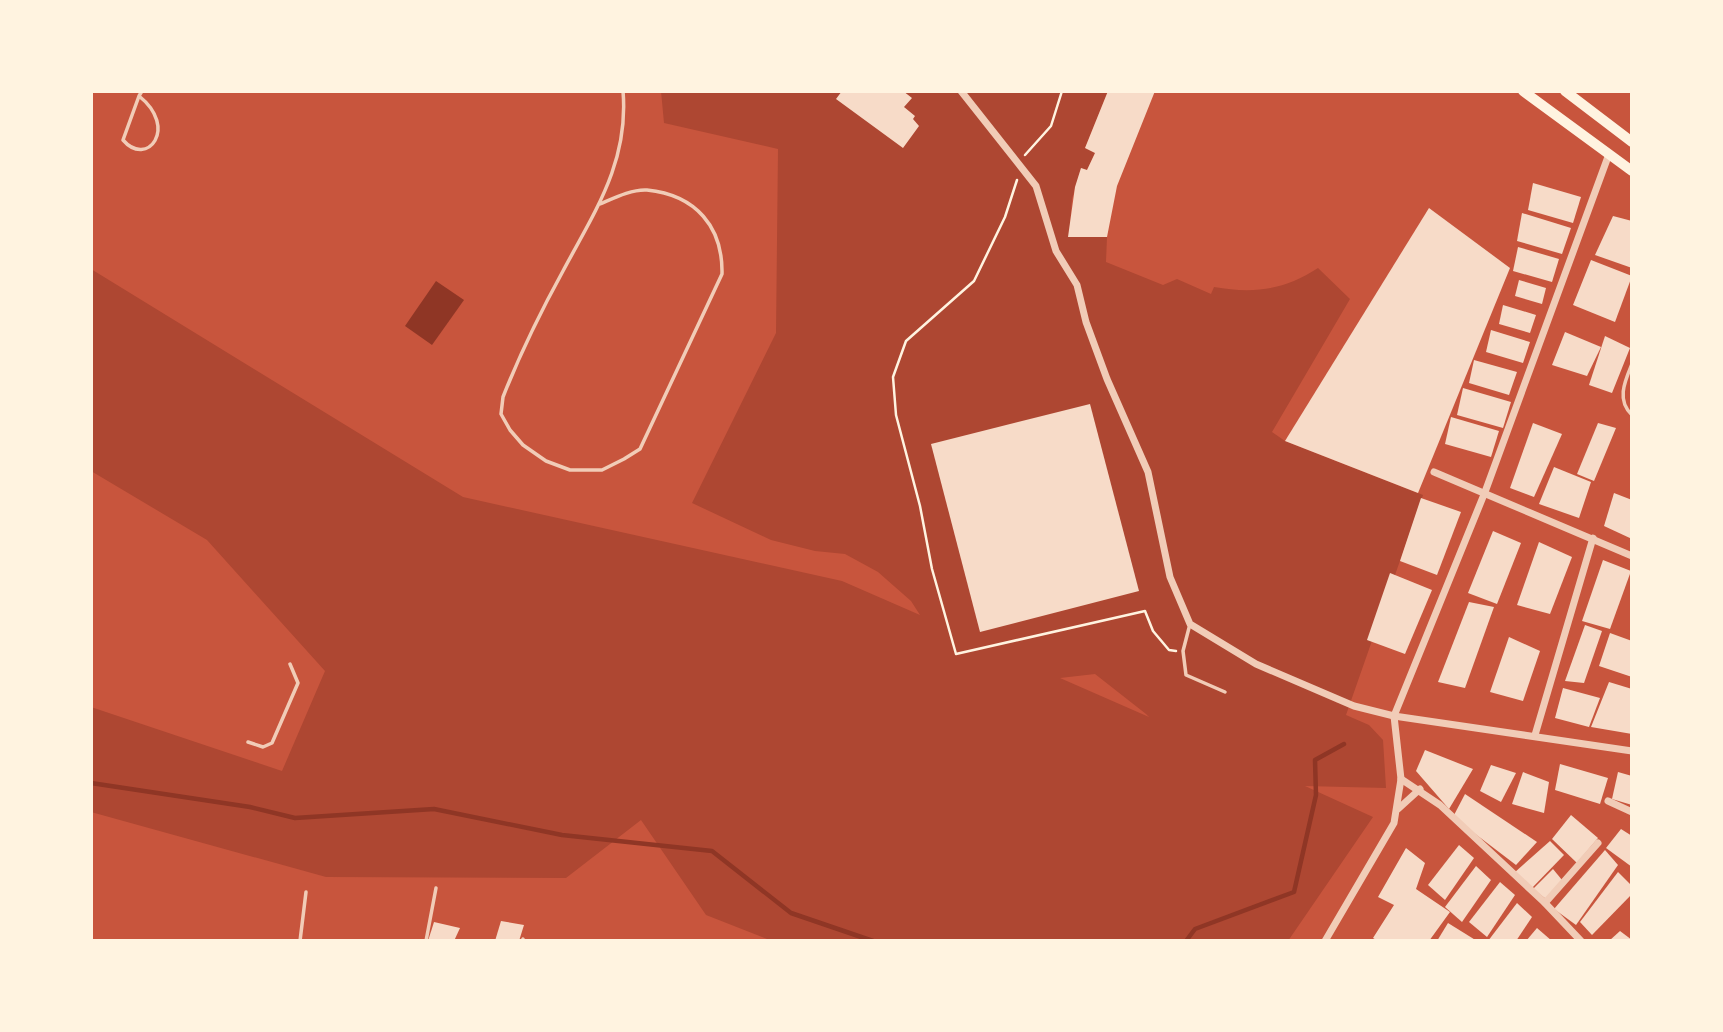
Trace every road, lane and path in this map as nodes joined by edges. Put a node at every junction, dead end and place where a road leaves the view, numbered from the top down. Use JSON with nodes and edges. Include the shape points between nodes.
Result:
{"nodes":[{"id":1,"x":142,"y":91,"type":"edge"},
{"id":2,"x":623,"y":91,"type":"edge"},
{"id":3,"x":961,"y":91,"type":"edge"},
{"id":4,"x":1062,"y":91,"type":"edge"},
{"id":5,"x":1524,"y":91,"type":"edge"},
{"id":6,"x":1565,"y":91,"type":"edge"},
{"id":7,"x":139,"y":96,"type":"junction"},
{"id":8,"x":1632,"y":142,"type":"edge"},
{"id":9,"x":1609,"y":154,"type":"junction"},
{"id":10,"x":1018,"y":162,"type":"junction"},
{"id":11,"x":1632,"y":171,"type":"edge"},
{"id":12,"x":600,"y":204,"type":"junction"},
{"id":13,"x":1632,"y":364,"type":"edge"},
{"id":14,"x":1632,"y":415,"type":"edge"},
{"id":15,"x":1434,"y":472,"type":"dead end"},
{"id":16,"x":1485,"y":492,"type":"junction"},
{"id":17,"x":1593,"y":538,"type":"junction"},
{"id":18,"x":1632,"y":556,"type":"edge"},
{"id":19,"x":1189,"y":624,"type":"junction"},
{"id":20,"x":1183,"y":651,"type":"junction"},
{"id":21,"x":290,"y":664,"type":"dead end"},
{"id":22,"x":1225,"y":692,"type":"dead end"},
{"id":23,"x":1394,"y":716,"type":"junction"},
{"id":24,"x":1535,"y":736,"type":"junction"},
{"id":25,"x":248,"y":742,"type":"dead end"},
{"id":26,"x":1632,"y":751,"type":"edge"},
{"id":27,"x":1401,"y":779,"type":"junction"},
{"id":28,"x":1420,"y":789,"type":"junction"},
{"id":29,"x":1608,"y":801,"type":"dead end"},
{"id":30,"x":1397,"y":809,"type":"junction"},
{"id":31,"x":1632,"y":812,"type":"edge"},
{"id":32,"x":1598,"y":843,"type":"dead end"},
{"id":33,"x":436,"y":888,"type":"dead end"},
{"id":34,"x":306,"y":892,"type":"dead end"},
{"id":35,"x":1545,"y":903,"type":"junction"},
{"id":36,"x":300,"y":941,"type":"edge"},
{"id":37,"x":426,"y":941,"type":"edge"},
{"id":38,"x":1325,"y":941,"type":"edge"},
{"id":39,"x":1581,"y":941,"type":"edge"}],
"edges":[{"from":1,"to":7,"type":"lane"},
{"from":2,"to":12,"type":"lane","via":[[626,121],[616,165]]},
{"from":3,"to":10,"type":"street"},
{"from":4,"to":10,"type":"path","via":[[1051,126]]},
{"from":5,"to":9,"type":"main road"},
{"from":6,"to":8,"type":"main road"},
{"from":7,"to":7,"type":"lane","via":[[123,140],[141,150],[154,142],[158,117]]},
{"from":9,"to":11,"type":"main road"},
{"from":9,"to":16,"type":"street"},
{"from":10,"to":19,"type":"street","via":[[1036,186],[1056,251],[1077,285],[1086,322],[1148,472],[1170,577]]},
{"from":10,"to":20,"type":"path","via":[[1005,217],[974,281],[906,341],[894,377],[896,415],[956,654],[1145,611],[1153,631],[1169,650]]},
{"from":12,"to":12,"type":"lane","via":[[503,397],[501,414],[523,445],[570,470],[603,470],[640,449],[722,274],[715,229],[696,209],[646,190]]},
{"from":13,"to":14,"type":"lane","via":[[1623,392],[1625,408]]},
{"from":15,"to":16,"type":"street"},
{"from":16,"to":17,"type":"street"},
{"from":16,"to":23,"type":"street"},
{"from":17,"to":18,"type":"street"},
{"from":17,"to":24,"type":"street"},
{"from":19,"to":20,"type":"lane"},
{"from":19,"to":23,"type":"street","via":[[1256,664],[1354,706]]},
{"from":20,"to":22,"type":"lane","via":[[1186,675]]},
{"from":21,"to":25,"type":"lane","via":[[298,683],[272,743],[263,747]]},
{"from":23,"to":24,"type":"street"},
{"from":23,"to":27,"type":"street"},
{"from":24,"to":26,"type":"street"},
{"from":27,"to":28,"type":"street"},
{"from":27,"to":30,"type":"street"},
{"from":28,"to":30,"type":"street"},
{"from":28,"to":35,"type":"street"},
{"from":29,"to":31,"type":"street"},
{"from":30,"to":38,"type":"street","via":[[1385,841]]},
{"from":32,"to":35,"type":"street"},
{"from":33,"to":37,"type":"lane"},
{"from":34,"to":36,"type":"lane"},
{"from":35,"to":39,"type":"street"}]}
